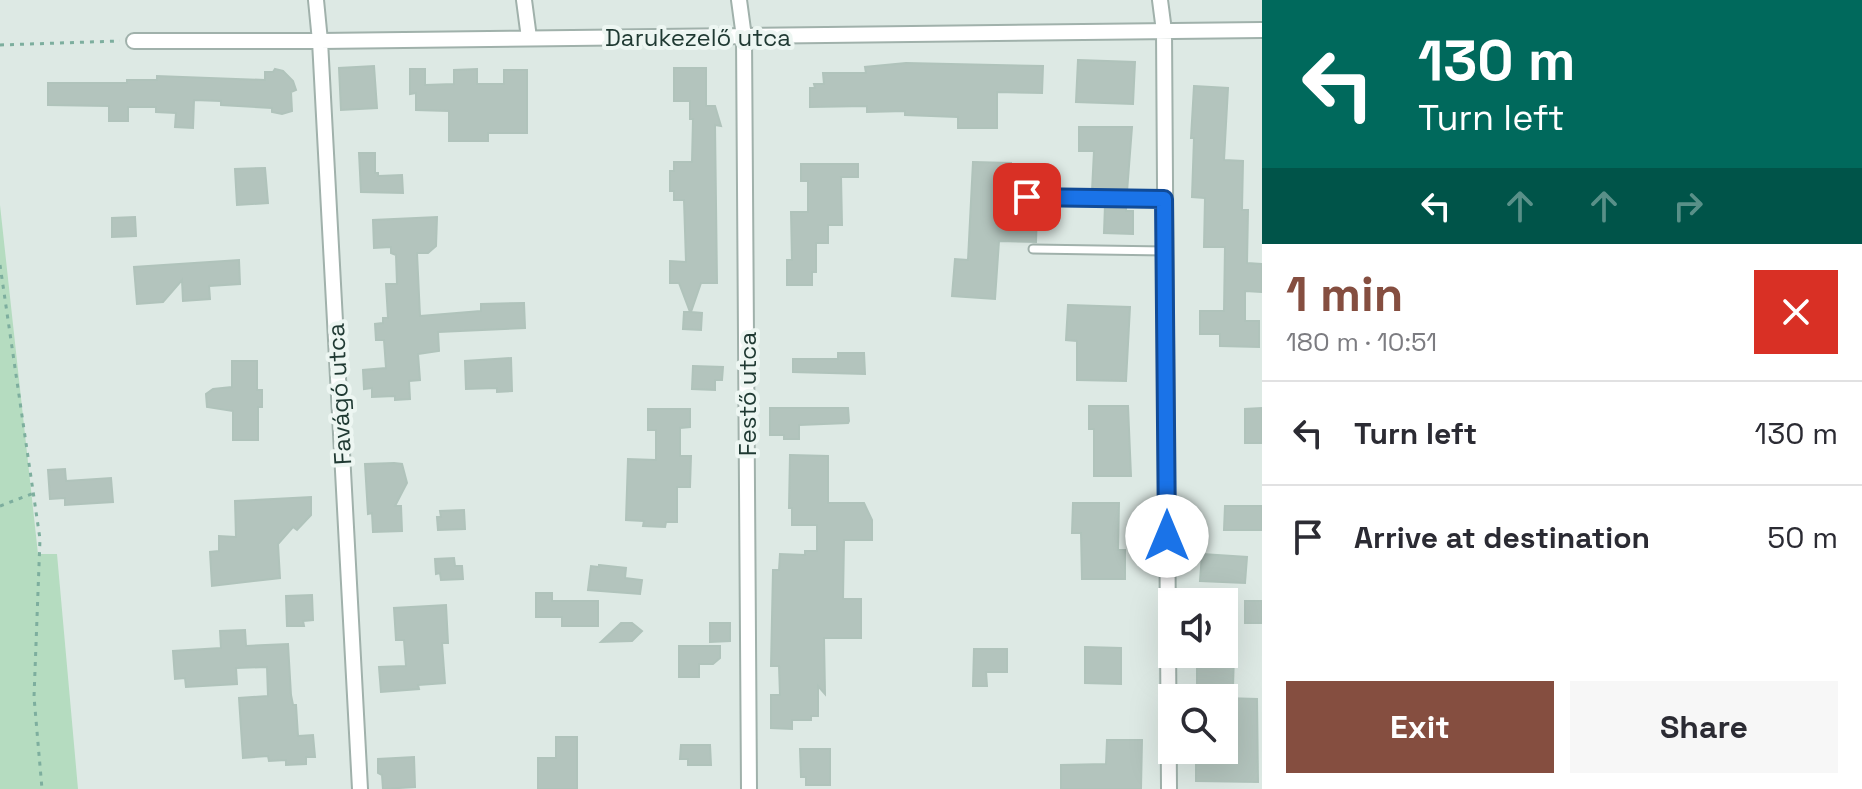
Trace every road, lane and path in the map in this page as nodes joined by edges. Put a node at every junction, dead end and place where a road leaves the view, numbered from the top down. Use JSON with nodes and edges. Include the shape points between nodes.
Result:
{"nodes":[{"id":1,"x":316,"y":0,"type":"edge"},
{"id":2,"x":524,"y":0,"type":"edge"},
{"id":3,"x":739,"y":0,"type":"edge"},
{"id":4,"x":1160,"y":0,"type":"edge"},
{"id":5,"x":1262,"y":30,"type":"edge"},
{"id":6,"x":1164,"y":31,"type":"junction"},
{"id":7,"x":744,"y":37,"type":"junction"},
{"id":8,"x":529,"y":38,"type":"junction"},
{"id":9,"x":134,"y":41,"type":"joint"},
{"id":10,"x":320,"y":41,"type":"junction"},
{"id":11,"x":0,"y":45,"type":"edge"},
{"id":12,"x":1027,"y":197,"type":"dead end"},
{"id":13,"x":1164,"y":199,"type":"junction"},
{"id":14,"x":1033,"y":249,"type":"dead end"},
{"id":15,"x":1165,"y":251,"type":"junction"},
{"id":16,"x":0,"y":265,"type":"edge"},
{"id":17,"x":34,"y":493,"type":"junction"},
{"id":18,"x":0,"y":506,"type":"edge"},
{"id":19,"x":42,"y":789,"type":"edge"},
{"id":20,"x":360,"y":789,"type":"edge"},
{"id":21,"x":749,"y":789,"type":"edge"},
{"id":22,"x":1169,"y":789,"type":"edge"}],
"edges":[{"from":1,"to":10,"type":"street","name":"Favágó utca"},
{"from":2,"to":8,"type":"street"},
{"from":3,"to":7,"type":"street","name":"Festő utca"},
{"from":4,"to":6,"type":"street"},
{"from":5,"to":6,"type":"street","name":"Darukezelő utca"},
{"from":6,"to":7,"type":"street","name":"Darukezelő utca"},
{"from":6,"to":13,"type":"street"},
{"from":7,"to":8,"type":"street","name":"Darukezelő utca"},
{"from":7,"to":21,"type":"street","name":"Festő utca"},
{"from":8,"to":10,"type":"street","name":"Darukezelő utca"},
{"from":9,"to":10,"type":"street","name":"Darukezelő utca"},
{"from":9,"to":11,"type":"path"},
{"from":10,"to":20,"type":"street","name":"Favágó utca"},
{"from":12,"to":13,"type":"lane"},
{"from":13,"to":15,"type":"street"},
{"from":14,"to":15,"type":"lane"},
{"from":15,"to":22,"type":"street"},
{"from":16,"to":17,"type":"path"},
{"from":17,"to":18,"type":"path"},
{"from":17,"to":19,"type":"path","via":[[40,539],[34,697]]}]}
